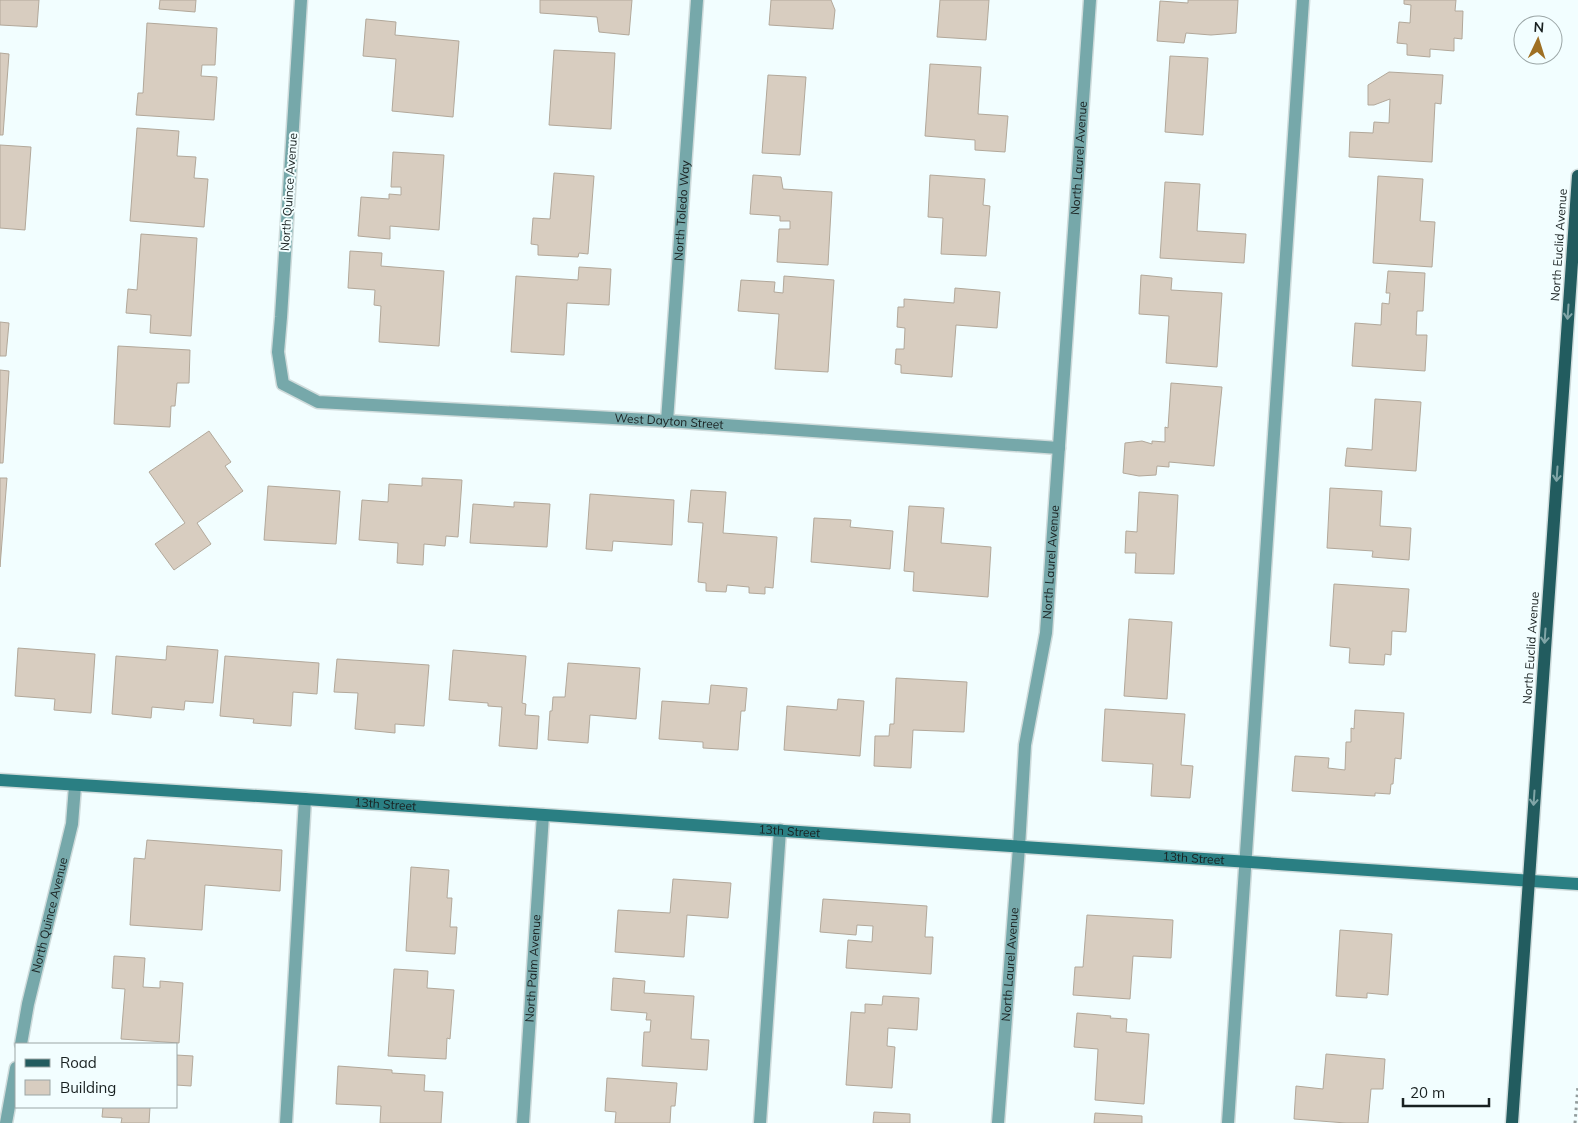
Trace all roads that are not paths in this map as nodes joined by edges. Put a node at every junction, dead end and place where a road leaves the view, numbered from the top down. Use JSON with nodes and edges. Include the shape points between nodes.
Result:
{"nodes":[{"id":1,"x":301,"y":0,"type":"edge"},
{"id":2,"x":697,"y":0,"type":"edge"},
{"id":3,"x":1090,"y":0,"type":"edge"},
{"id":4,"x":1303,"y":0,"type":"edge"},
{"id":5,"x":1578,"y":176,"type":"edge"},
{"id":6,"x":283,"y":384,"type":"joint"},
{"id":7,"x":667,"y":421,"type":"junction"},
{"id":8,"x":1059,"y":448,"type":"junction"},
{"id":9,"x":0,"y":780,"type":"edge"},
{"id":10,"x":76,"y":786,"type":"junction"},
{"id":11,"x":306,"y":799,"type":"junction"},
{"id":12,"x":543,"y":815,"type":"junction"},
{"id":13,"x":780,"y":830,"type":"junction"},
{"id":14,"x":1019,"y":847,"type":"junction"},
{"id":15,"x":1246,"y":862,"type":"junction"},
{"id":16,"x":1528,"y":880,"type":"junction"},
{"id":17,"x":1578,"y":884,"type":"edge"},
{"id":18,"x":21,"y":1043,"type":"edge"},
{"id":19,"x":15,"y":1074,"type":"edge"},
{"id":20,"x":6,"y":1123,"type":"edge"},
{"id":21,"x":286,"y":1123,"type":"edge"},
{"id":22,"x":523,"y":1123,"type":"edge"},
{"id":23,"x":760,"y":1123,"type":"edge"},
{"id":24,"x":998,"y":1123,"type":"edge"},
{"id":25,"x":1228,"y":1123,"type":"edge"},
{"id":26,"x":1512,"y":1123,"type":"edge"}],
"edges":[{"from":1,"to":6,"type":"street","name":"North Quince Avenue","via":[[278,352]]},
{"from":2,"to":7,"type":"street","name":"North Toledo Way"},
{"from":3,"to":8,"type":"street","name":"North Laurel Avenue"},
{"from":4,"to":15,"type":"street"},
{"from":5,"to":16,"type":"main road","name":"North Euclid Avenue","one_way":true},
{"from":6,"to":7,"type":"street","name":"West Dayton Street","via":[[318,402]]},
{"from":7,"to":8,"type":"street","name":"West Dayton Street"},
{"from":8,"to":14,"type":"street","name":"North Laurel Avenue","via":[[1046,633],[1025,745]]},
{"from":9,"to":10,"type":"street","name":"13th Street"},
{"from":10,"to":11,"type":"street","name":"13th Street"},
{"from":10,"to":18,"type":"street","name":"North Quince Avenue","via":[[72,824]]},
{"from":11,"to":12,"type":"street","name":"13th Street"},
{"from":11,"to":21,"type":"street"},
{"from":12,"to":13,"type":"street","name":"13th Street"},
{"from":12,"to":22,"type":"street","name":"North Palm Avenue"},
{"from":13,"to":14,"type":"street","name":"13th Street"},
{"from":13,"to":23,"type":"street"},
{"from":14,"to":15,"type":"street","name":"13th Street"},
{"from":14,"to":24,"type":"street","name":"North Laurel Avenue"},
{"from":15,"to":16,"type":"street","name":"13th Street"},
{"from":15,"to":25,"type":"street"},
{"from":16,"to":17,"type":"street","name":"13th Street"},
{"from":16,"to":26,"type":"main road","name":"North Euclid Avenue"},
{"from":19,"to":20,"type":"street"}]}
